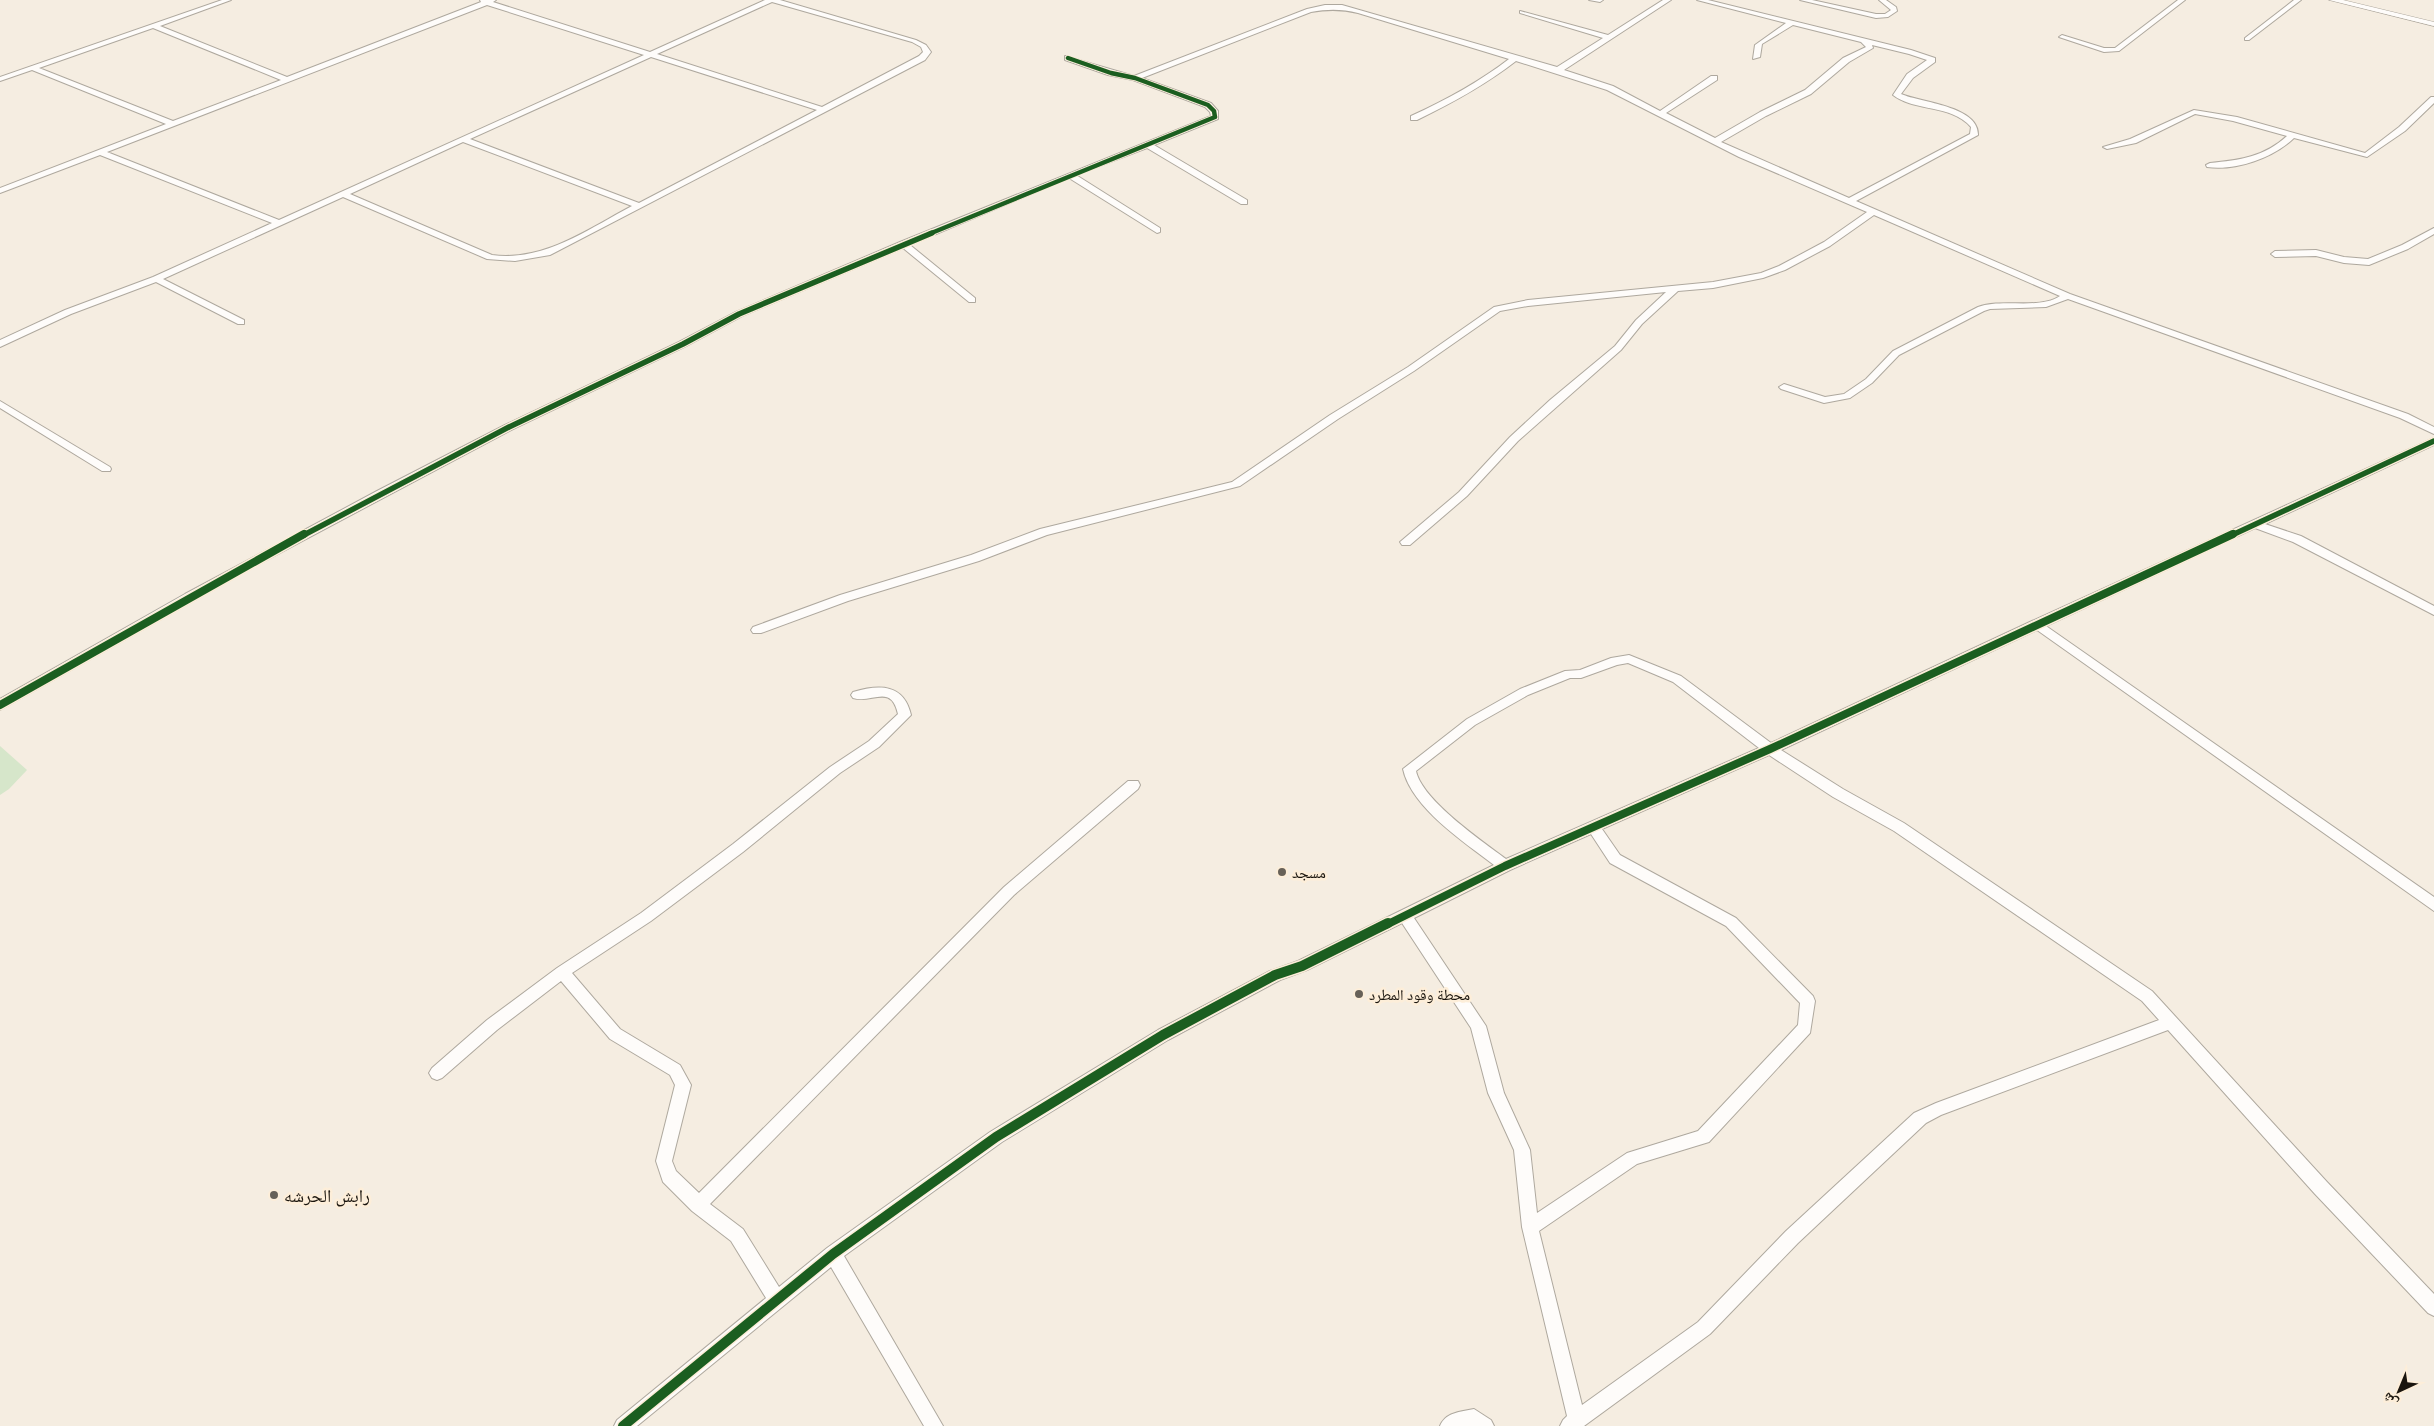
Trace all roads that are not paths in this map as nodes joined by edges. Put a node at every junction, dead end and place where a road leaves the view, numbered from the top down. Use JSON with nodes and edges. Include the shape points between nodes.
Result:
{"nodes":[{"id":1,"x":228,"y":0,"type":"edge"},
{"id":2,"x":771,"y":0,"type":"edge"},
{"id":3,"x":1592,"y":0,"type":"edge"},
{"id":4,"x":1600,"y":0,"type":"edge"},
{"id":5,"x":1700,"y":0,"type":"edge"},
{"id":6,"x":1803,"y":0,"type":"edge"},
{"id":7,"x":1882,"y":0,"type":"edge"},
{"id":8,"x":2182,"y":0,"type":"edge"},
{"id":9,"x":2298,"y":0,"type":"edge"},
{"id":10,"x":2333,"y":0,"type":"edge"},
{"id":11,"x":487,"y":1,"type":"edge"},
{"id":12,"x":1663,"y":1,"type":"edge"},
{"id":13,"x":2355,"y":3,"type":"edge"},
{"id":14,"x":1522,"y":12,"type":"dead end"},
{"id":15,"x":1791,"y":23,"type":"junction"},
{"id":16,"x":2434,"y":24,"type":"edge"},
{"id":17,"x":154,"y":26,"type":"junction"},
{"id":18,"x":2062,"y":37,"type":"dead end"},
{"id":19,"x":1609,"y":38,"type":"junction"},
{"id":20,"x":2247,"y":39,"type":"dead end"},
{"id":21,"x":1864,"y":41,"type":"junction"},
{"id":22,"x":653,"y":55,"type":"junction"},
{"id":23,"x":1756,"y":57,"type":"dead end"},
{"id":24,"x":1068,"y":58,"type":"dead end"},
{"id":25,"x":1515,"y":58,"type":"junction"},
{"id":26,"x":33,"y":68,"type":"junction"},
{"id":27,"x":1558,"y":70,"type":"junction"},
{"id":28,"x":1135,"y":78,"type":"junction"},
{"id":29,"x":1714,"y":78,"type":"dead end"},
{"id":30,"x":0,"y":79,"type":"edge"},
{"id":31,"x":288,"y":80,"type":"junction"},
{"id":32,"x":2434,"y":99,"type":"edge"},
{"id":33,"x":824,"y":110,"type":"junction"},
{"id":34,"x":1660,"y":114,"type":"junction"},
{"id":35,"x":1414,"y":118,"type":"dead end"},
{"id":36,"x":173,"y":124,"type":"junction"},
{"id":37,"x":2293,"y":135,"type":"junction"},
{"id":38,"x":464,"y":140,"type":"junction"},
{"id":39,"x":1716,"y":142,"type":"junction"},
{"id":40,"x":1148,"y":146,"type":"junction"},
{"id":41,"x":2107,"y":147,"type":"dead end"},
{"id":42,"x":100,"y":152,"type":"junction"},
{"id":43,"x":2210,"y":166,"type":"dead end"},
{"id":44,"x":1070,"y":176,"type":"junction"},
{"id":45,"x":0,"y":191,"type":"edge"},
{"id":46,"x":343,"y":194,"type":"junction"},
{"id":47,"x":1244,"y":202,"type":"dead end"},
{"id":48,"x":1848,"y":202,"type":"junction"},
{"id":49,"x":639,"y":206,"type":"junction"},
{"id":50,"x":1873,"y":212,"type":"junction"},
{"id":51,"x":280,"y":223,"type":"junction"},
{"id":52,"x":1157,"y":230,"type":"dead end"},
{"id":53,"x":2434,"y":231,"type":"edge"},
{"id":54,"x":904,"y":244,"type":"junction"},
{"id":55,"x":2275,"y":254,"type":"dead end"},
{"id":56,"x":156,"y":279,"type":"junction"},
{"id":57,"x":1675,"y":289,"type":"junction"},
{"id":58,"x":2067,"y":296,"type":"junction"},
{"id":59,"x":972,"y":300,"type":"dead end"},
{"id":60,"x":240,"y":322,"type":"dead end"},
{"id":61,"x":0,"y":344,"type":"edge"},
{"id":62,"x":1784,"y":386,"type":"dead end"},
{"id":63,"x":0,"y":404,"type":"edge"},
{"id":64,"x":2434,"y":431,"type":"edge"},
{"id":65,"x":2434,"y":441,"type":"edge"},
{"id":66,"x":106,"y":468,"type":"dead end"},
{"id":67,"x":2254,"y":524,"type":"junction"},
{"id":68,"x":1406,"y":542,"type":"dead end"},
{"id":69,"x":2434,"y":611,"type":"edge"},
{"id":70,"x":2036,"y":624,"type":"junction"},
{"id":71,"x":757,"y":630,"type":"dead end"},
{"id":72,"x":857,"y":695,"type":"dead end"},
{"id":73,"x":0,"y":705,"type":"edge"},
{"id":74,"x":1770,"y":749,"type":"junction"},
{"id":75,"x":1133,"y":785,"type":"dead end"},
{"id":76,"x":1593,"y":827,"type":"junction"},
{"id":77,"x":1505,"y":866,"type":"junction"},
{"id":78,"x":2434,"y":905,"type":"edge"},
{"id":79,"x":1404,"y":915,"type":"junction"},
{"id":80,"x":562,"y":972,"type":"junction"},
{"id":81,"x":2171,"y":1022,"type":"junction"},
{"id":82,"x":437,"y":1073,"type":"dead end"},
{"id":83,"x":698,"y":1204,"type":"junction"},
{"id":84,"x":1530,"y":1227,"type":"junction"},
{"id":85,"x":833,"y":1254,"type":"junction"},
{"id":86,"x":777,"y":1300,"type":"junction"},
{"id":87,"x":2434,"y":1307,"type":"edge"},
{"id":88,"x":1573,"y":1423,"type":"edge"},
{"id":89,"x":623,"y":1426,"type":"edge"},
{"id":90,"x":934,"y":1426,"type":"edge"},
{"id":91,"x":1449,"y":1426,"type":"edge"},
{"id":92,"x":1485,"y":1426,"type":"edge"}],
"edges":[{"from":1,"to":17,"type":"street"},
{"from":2,"to":22,"type":"street"},
{"from":2,"to":33,"type":"street","via":[[914,41],[926,48],[922,58]]},
{"from":3,"to":4,"type":"street"},
{"from":5,"to":15,"type":"street"},
{"from":6,"to":7,"type":"street","via":[[1886,16],[1894,8]]},
{"from":8,"to":18,"type":"street","via":[[2116,50],[2108,51]]},
{"from":9,"to":20,"type":"street"},
{"from":10,"to":13,"type":"street"},
{"from":11,"to":22,"type":"street"},
{"from":11,"to":31,"type":"street"},
{"from":12,"to":19,"type":"street"},
{"from":13,"to":16,"type":"street"},
{"from":14,"to":19,"type":"street"},
{"from":15,"to":21,"type":"street"},
{"from":15,"to":23,"type":"street","via":[[1760,43]]},
{"from":17,"to":26,"type":"street"},
{"from":17,"to":31,"type":"street"},
{"from":19,"to":27,"type":"street"},
{"from":21,"to":39,"type":"street","via":[[1871,47],[1846,60],[1808,92]]},
{"from":21,"to":48,"type":"street","via":[[1930,58],[1932,62],[1910,76],[1897,95],[1970,119],[1976,131],[1974,135]]},
{"from":22,"to":33,"type":"street"},
{"from":22,"to":38,"type":"street"},
{"from":24,"to":28,"type":"street"},
{"from":25,"to":27,"type":"street"},
{"from":25,"to":28,"type":"street","via":[[1360,11],[1325,7],[1300,13]]},
{"from":25,"to":35,"type":"street","via":[[1485,81]]},
{"from":26,"to":30,"type":"street"},
{"from":26,"to":36,"type":"street"},
{"from":27,"to":34,"type":"street","via":[[1610,88]]},
{"from":28,"to":40,"type":"street","via":[[1208,105],[1214,111],[1215,117],[1205,123]]},
{"from":29,"to":34,"type":"street"},
{"from":31,"to":36,"type":"street"},
{"from":32,"to":37,"type":"street","via":[[2402,129],[2367,154],[2354,154]]},
{"from":33,"to":49,"type":"street"},
{"from":34,"to":39,"type":"street"},
{"from":36,"to":42,"type":"street"},
{"from":37,"to":41,"type":"street","via":[[2194,112],[2133,141]]},
{"from":37,"to":43,"type":"street","via":[[2260,159]]},
{"from":38,"to":46,"type":"street"},
{"from":38,"to":49,"type":"street"},
{"from":39,"to":48,"type":"street"},
{"from":40,"to":44,"type":"street"},
{"from":40,"to":47,"type":"street"},
{"from":42,"to":45,"type":"street"},
{"from":42,"to":51,"type":"street"},
{"from":44,"to":52,"type":"street"},
{"from":44,"to":54,"type":"street"},
{"from":46,"to":49,"type":"street","via":[[490,257],[502,259],[529,258],[549,252]]},
{"from":46,"to":51,"type":"street"},
{"from":48,"to":50,"type":"street"},
{"from":50,"to":57,"type":"street","via":[[1827,244],[1782,268],[1713,285]]},
{"from":50,"to":58,"type":"street"},
{"from":51,"to":56,"type":"street"},
{"from":53,"to":55,"type":"street","via":[[2369,262],[2316,253]]},
{"from":54,"to":59,"type":"street"},
{"from":54,"to":73,"type":"street","via":[[739,314],[703,335],[509,427],[232,573]]},
{"from":56,"to":60,"type":"street"},
{"from":56,"to":61,"type":"street","via":[[68,312]]},
{"from":57,"to":68,"type":"street","via":[[1639,322],[1618,348],[1514,439],[1464,494]]},
{"from":57,"to":71,"type":"street","via":[[1528,303],[1497,309],[1236,484],[1044,532]]},
{"from":58,"to":62,"type":"street","via":[[2053,304],[1981,309],[1896,353],[1869,381],[1847,396],[1824,400]]},
{"from":58,"to":64,"type":"street","via":[[2404,416]]},
{"from":63,"to":66,"type":"street"},
{"from":65,"to":67,"type":"street"},
{"from":67,"to":69,"type":"street","via":[[2296,539]]},
{"from":67,"to":70,"type":"street"},
{"from":70,"to":74,"type":"street"},
{"from":70,"to":78,"type":"street"},
{"from":72,"to":80,"type":"street","via":[[883,691],[895,694],[906,715],[874,744],[835,770],[646,917]]},
{"from":74,"to":76,"type":"street"},
{"from":74,"to":77,"type":"street","via":[[1677,679],[1629,659],[1540,685],[1471,722],[1409,769],[1408,774],[1446,820]]},
{"from":74,"to":81,"type":"street","via":[[1899,827],[2129,983],[2147,996]]},
{"from":75,"to":83,"type":"street","via":[[1009,891]]},
{"from":76,"to":77,"type":"street"},
{"from":76,"to":84,"type":"street","via":[[1615,859],[1731,922],[1808,1001],[1805,1028],[1704,1136],[1633,1158]]},
{"from":77,"to":79,"type":"street"},
{"from":79,"to":84,"type":"street","via":[[1478,1026],[1496,1093],[1522,1150]]},
{"from":79,"to":85,"type":"street","via":[[1302,966],[1275,975],[1163,1035],[996,1137]]},
{"from":80,"to":82,"type":"street","via":[[492,1025]]},
{"from":80,"to":83,"type":"street","via":[[615,1034],[675,1070],[683,1085],[664,1161],[669,1176]]},
{"from":81,"to":87,"type":"street"},
{"from":81,"to":88,"type":"street","via":[[1920,1118],[1792,1237],[1704,1328]]},
{"from":83,"to":86,"type":"street","via":[[737,1235]]},
{"from":84,"to":88,"type":"street"},
{"from":85,"to":86,"type":"street"},
{"from":85,"to":90,"type":"street"},
{"from":86,"to":89,"type":"street"},
{"from":91,"to":92,"type":"street","via":[[1474,1418]]}]}
